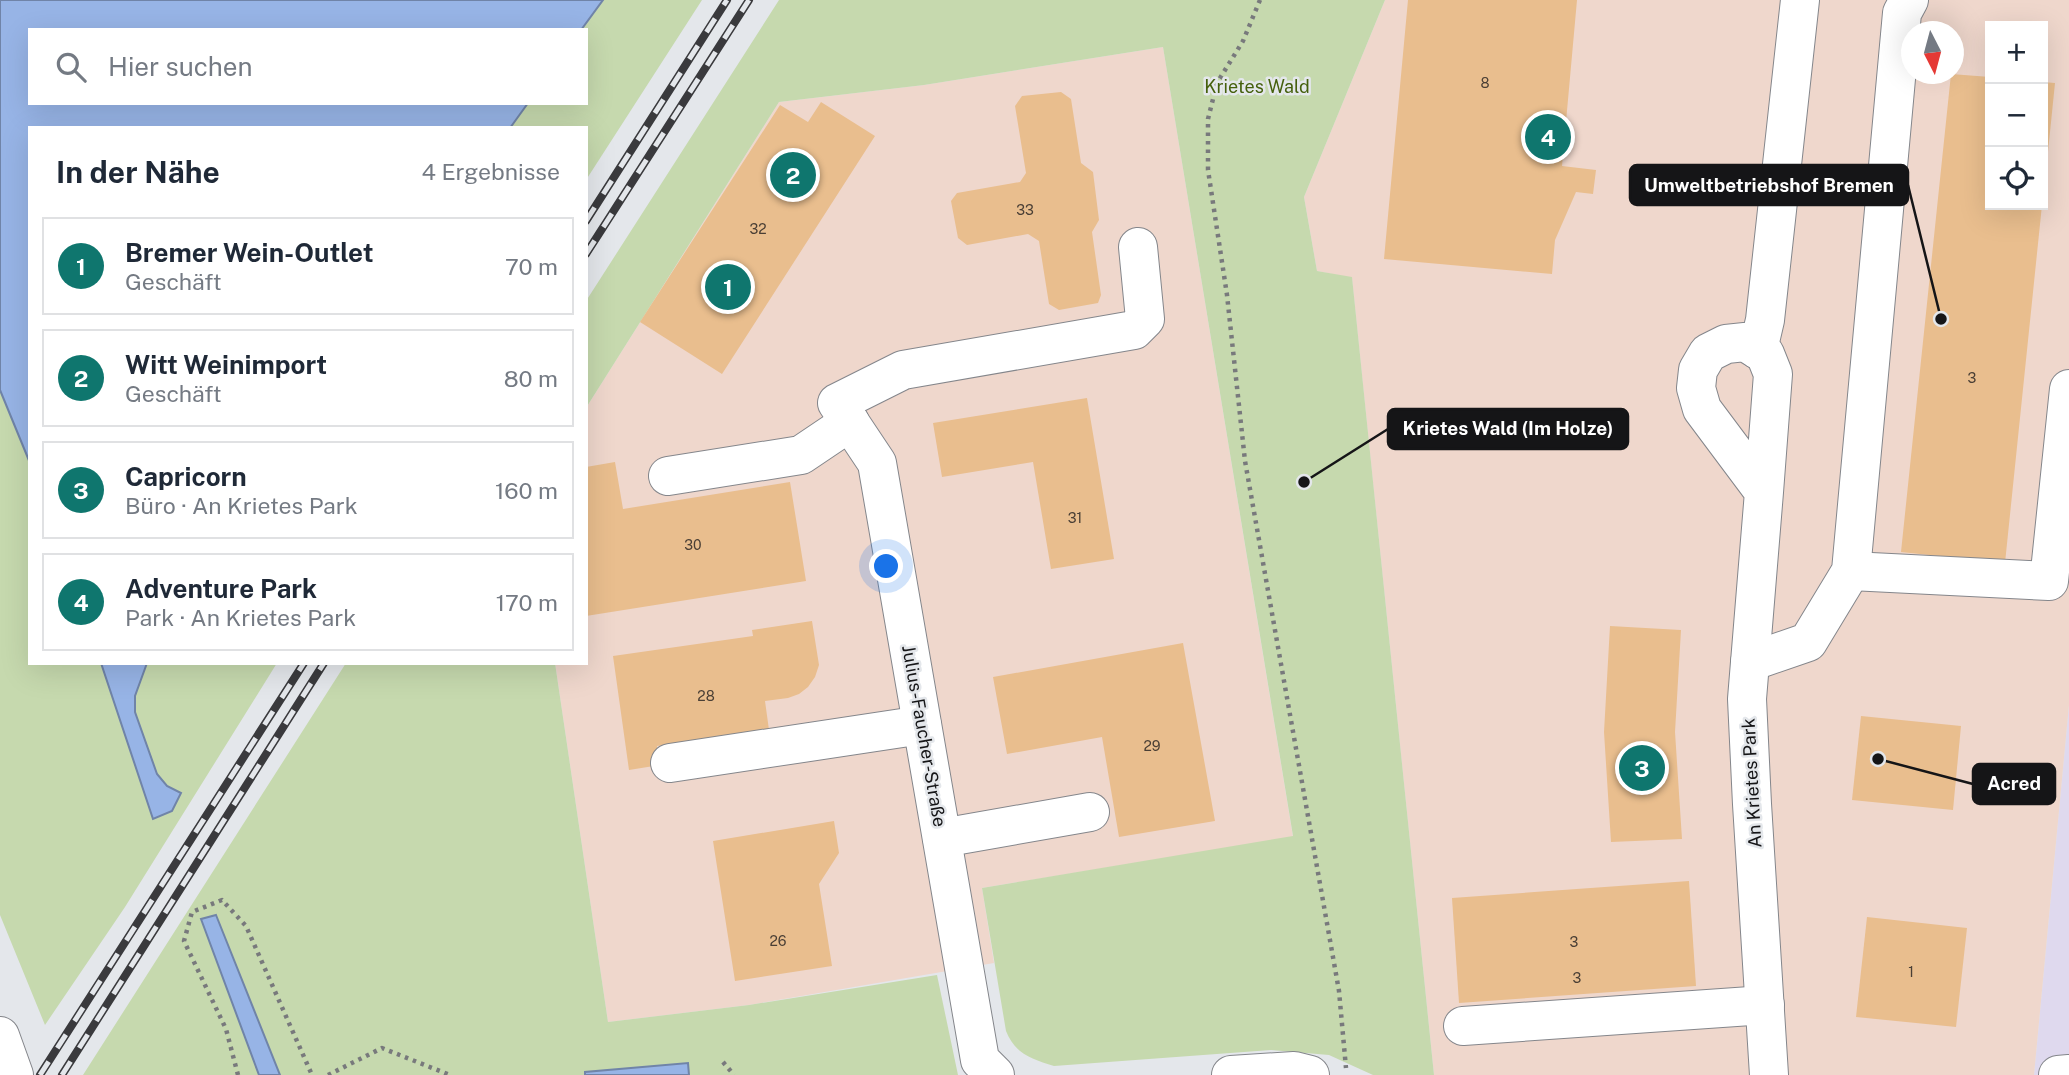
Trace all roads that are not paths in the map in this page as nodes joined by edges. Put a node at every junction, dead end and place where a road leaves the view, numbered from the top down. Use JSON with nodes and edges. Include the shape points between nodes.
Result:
{"nodes":[{"id":1,"x":1800,"y":0,"type":"edge"},
{"id":2,"x":1909,"y":0,"type":"edge"},
{"id":3,"x":1138,"y":247,"type":"dead end"},
{"id":4,"x":1758,"y":350,"type":"junction"},
{"id":5,"x":2069,"y":389,"type":"edge"},
{"id":6,"x":843,"y":412,"type":"junction"},
{"id":7,"x":668,"y":476,"type":"dead end"},
{"id":8,"x":1764,"y":492,"type":"junction"},
{"id":9,"x":1852,"y":571,"type":"junction"},
{"id":10,"x":1750,"y":662,"type":"junction"},
{"id":11,"x":922,"y":725,"type":"junction"},
{"id":12,"x":670,"y":763,"type":"dead end"},
{"id":13,"x":1090,"y":812,"type":"dead end"},
{"id":14,"x":942,"y":838,"type":"junction"},
{"id":15,"x":1765,"y":1005,"type":"junction"},
{"id":16,"x":1463,"y":1026,"type":"dead end"},
{"id":17,"x":0,"y":1036,"type":"edge"},
{"id":18,"x":2069,"y":1074,"type":"edge"},
{"id":19,"x":13,"y":1075,"type":"edge"},
{"id":20,"x":995,"y":1075,"type":"edge"},
{"id":21,"x":1231,"y":1075,"type":"edge"},
{"id":22,"x":1310,"y":1075,"type":"edge"},
{"id":23,"x":1769,"y":1075,"type":"edge"},
{"id":24,"x":2058,"y":1075,"type":"edge"}],
"edges":[{"from":1,"to":4,"type":"main road"},
{"from":2,"to":9,"type":"main road","via":[[1902,13]]},
{"from":3,"to":6,"type":"main road","via":[[1145,319],[1135,330],[903,370]]},
{"from":4,"to":8,"type":"main road","name":"An Krietes Park","via":[[1765,354],[1773,374]]},
{"from":4,"to":8,"type":"main road","via":[[1745,342],[1708,353],[1698,370],[1696,388],[1702,409]]},
{"from":5,"to":9,"type":"main road","via":[[2049,581]]},
{"from":6,"to":7,"type":"main road","via":[[801,455]]},
{"from":6,"to":11,"type":"main road","name":"Julius-Faucher-Straße","via":[[877,463]]},
{"from":8,"to":10,"type":"main road","name":"An Krietes Park"},
{"from":9,"to":10,"type":"main road","via":[[1808,642]]},
{"from":10,"to":15,"type":"main road","name":"An Krietes Park","via":[[1752,804]]},
{"from":11,"to":12,"type":"main road"},
{"from":11,"to":14,"type":"main road","name":"Julius-Faucher-Straße"},
{"from":13,"to":14,"type":"main road"},
{"from":14,"to":20,"type":"main road","name":"Julius-Faucher-Straße","via":[[980,1060]]},
{"from":15,"to":16,"type":"main road"},
{"from":15,"to":23,"type":"main road","name":"An Krietes Park"},
{"from":17,"to":19,"type":"main road"},
{"from":18,"to":24,"type":"main road"},
{"from":21,"to":22,"type":"main road","via":[[1294,1071]]}]}
